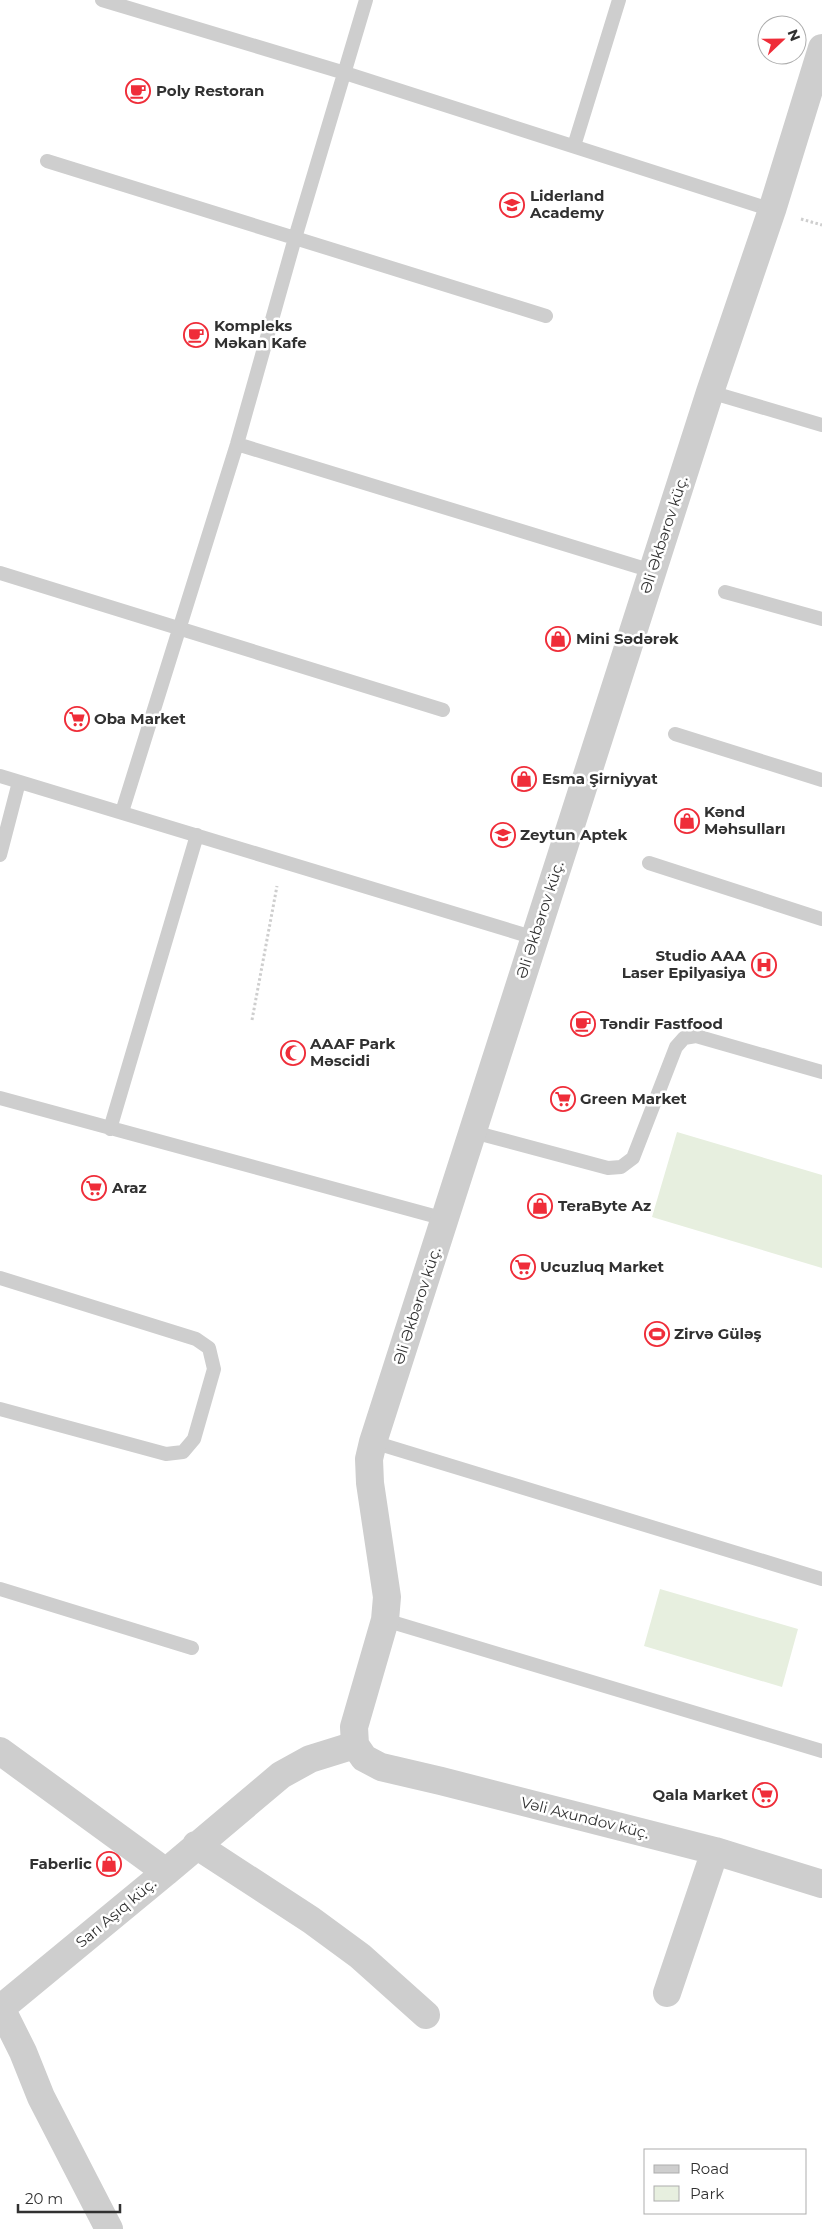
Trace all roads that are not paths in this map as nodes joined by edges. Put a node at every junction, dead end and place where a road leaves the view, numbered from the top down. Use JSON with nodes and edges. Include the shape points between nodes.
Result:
{"nodes":[{"id":1,"x":102,"y":0,"type":"edge"},
{"id":2,"x":366,"y":0,"type":"edge"},
{"id":3,"x":619,"y":0,"type":"edge"},
{"id":4,"x":822,"y":48,"type":"edge"},
{"id":5,"x":345,"y":72,"type":"junction"},
{"id":6,"x":574,"y":146,"type":"junction"},
{"id":7,"x":46,"y":161,"type":"dead end"},
{"id":8,"x":772,"y":210,"type":"junction"},
{"id":9,"x":295,"y":238,"type":"junction"},
{"id":10,"x":546,"y":316,"type":"dead end"},
{"id":11,"x":710,"y":392,"type":"junction"},
{"id":12,"x":822,"y":425,"type":"edge"},
{"id":13,"x":236,"y":444,"type":"junction"},
{"id":14,"x":652,"y":571,"type":"junction"},
{"id":15,"x":0,"y":573,"type":"edge"},
{"id":16,"x":724,"y":592,"type":"dead end"},
{"id":17,"x":822,"y":619,"type":"edge"},
{"id":18,"x":178,"y":628,"type":"junction"},
{"id":19,"x":443,"y":710,"type":"dead end"},
{"id":20,"x":675,"y":734,"type":"dead end"},
{"id":21,"x":0,"y":776,"type":"edge"},
{"id":22,"x":822,"y":780,"type":"edge"},
{"id":23,"x":19,"y":782,"type":"junction"},
{"id":24,"x":122,"y":812,"type":"junction"},
{"id":25,"x":197,"y":835,"type":"junction"},
{"id":26,"x":0,"y":855,"type":"edge"},
{"id":27,"x":649,"y":863,"type":"dead end"},
{"id":28,"x":822,"y":919,"type":"edge"},
{"id":29,"x":535,"y":938,"type":"junction"},
{"id":30,"x":822,"y":1072,"type":"edge"},
{"id":31,"x":0,"y":1098,"type":"edge"},
{"id":32,"x":110,"y":1129,"type":"junction"},
{"id":33,"x":473,"y":1132,"type":"junction"},
{"id":34,"x":444,"y":1219,"type":"junction"},
{"id":35,"x":0,"y":1278,"type":"edge"},
{"id":36,"x":0,"y":1409,"type":"edge"},
{"id":37,"x":373,"y":1442,"type":"junction"},
{"id":38,"x":822,"y":1579,"type":"edge"},
{"id":39,"x":0,"y":1589,"type":"edge"},
{"id":40,"x":385,"y":1620,"type":"junction"},
{"id":41,"x":192,"y":1648,"type":"dead end"},
{"id":42,"x":355,"y":1745,"type":"junction"},
{"id":43,"x":822,"y":1752,"type":"edge"},
{"id":44,"x":2,"y":1756,"type":"edge"},
{"id":45,"x":196,"y":1845,"type":"junction"},
{"id":46,"x":715,"y":1851,"type":"junction"},
{"id":47,"x":166,"y":1872,"type":"junction"},
{"id":48,"x":822,"y":1884,"type":"edge"},
{"id":49,"x":667,"y":1993,"type":"dead end"},
{"id":50,"x":1,"y":2008,"type":"edge"},
{"id":51,"x":426,"y":2015,"type":"dead end"},
{"id":52,"x":109,"y":2229,"type":"edge"}],
"edges":[{"from":1,"to":5,"type":"lane"},
{"from":2,"to":5,"type":"lane"},
{"from":3,"to":6,"type":"lane"},
{"from":4,"to":8,"type":"street","name":"Əli Əkbərov küç."},
{"from":5,"to":6,"type":"lane"},
{"from":5,"to":9,"type":"lane"},
{"from":6,"to":8,"type":"lane"},
{"from":7,"to":9,"type":"lane"},
{"from":8,"to":11,"type":"street","name":"Əli Əkbərov küç."},
{"from":9,"to":10,"type":"lane"},
{"from":9,"to":13,"type":"lane"},
{"from":11,"to":12,"type":"lane"},
{"from":11,"to":14,"type":"street","name":"Əli Əkbərov küç."},
{"from":13,"to":14,"type":"lane"},
{"from":13,"to":18,"type":"lane"},
{"from":14,"to":29,"type":"street","name":"Əli Əkbərov küç."},
{"from":15,"to":18,"type":"lane"},
{"from":16,"to":17,"type":"lane"},
{"from":18,"to":19,"type":"lane"},
{"from":18,"to":24,"type":"lane"},
{"from":20,"to":22,"type":"lane"},
{"from":21,"to":23,"type":"lane"},
{"from":23,"to":24,"type":"lane"},
{"from":23,"to":26,"type":"lane"},
{"from":24,"to":25,"type":"lane"},
{"from":25,"to":29,"type":"lane"},
{"from":25,"to":32,"type":"lane"},
{"from":27,"to":28,"type":"lane"},
{"from":29,"to":33,"type":"street","name":"Əli Əkbərov küç."},
{"from":30,"to":33,"type":"lane","via":[[696,1036],[684,1038],[676,1048],[633,1158],[621,1167],[608,1168]]},
{"from":31,"to":32,"type":"lane"},
{"from":32,"to":34,"type":"lane"},
{"from":33,"to":34,"type":"street","name":"Əli Əkbərov küç."},
{"from":34,"to":37,"type":"street","name":"Əli Əkbərov küç."},
{"from":35,"to":36,"type":"lane","via":[[196,1339],[209,1348],[214,1369],[194,1439],[183,1452],[166,1454]]},
{"from":37,"to":38,"type":"lane"},
{"from":37,"to":40,"type":"street","name":"Əli Əkbərov küç.","via":[[369,1458],[370,1484],[387,1597]]},
{"from":39,"to":41,"type":"lane"},
{"from":40,"to":42,"type":"street","name":"Əli Əkbərov küç.","via":[[354,1727]]},
{"from":40,"to":43,"type":"lane"},
{"from":42,"to":45,"type":"street","via":[[310,1760],[281,1775]]},
{"from":42,"to":46,"type":"street","name":"Vəli Axundov küç.","via":[[364,1758],[381,1768]]},
{"from":44,"to":47,"type":"street","name":"Sarı Aşıq küç."},
{"from":45,"to":47,"type":"street"},
{"from":45,"to":51,"type":"street","via":[[336,1938]]},
{"from":46,"to":48,"type":"street","name":"Vəli Axundov küç."},
{"from":46,"to":49,"type":"street"},
{"from":47,"to":50,"type":"street","name":"Sarı Aşıq küç."},
{"from":50,"to":52,"type":"street","via":[[41,2097]]}]}
